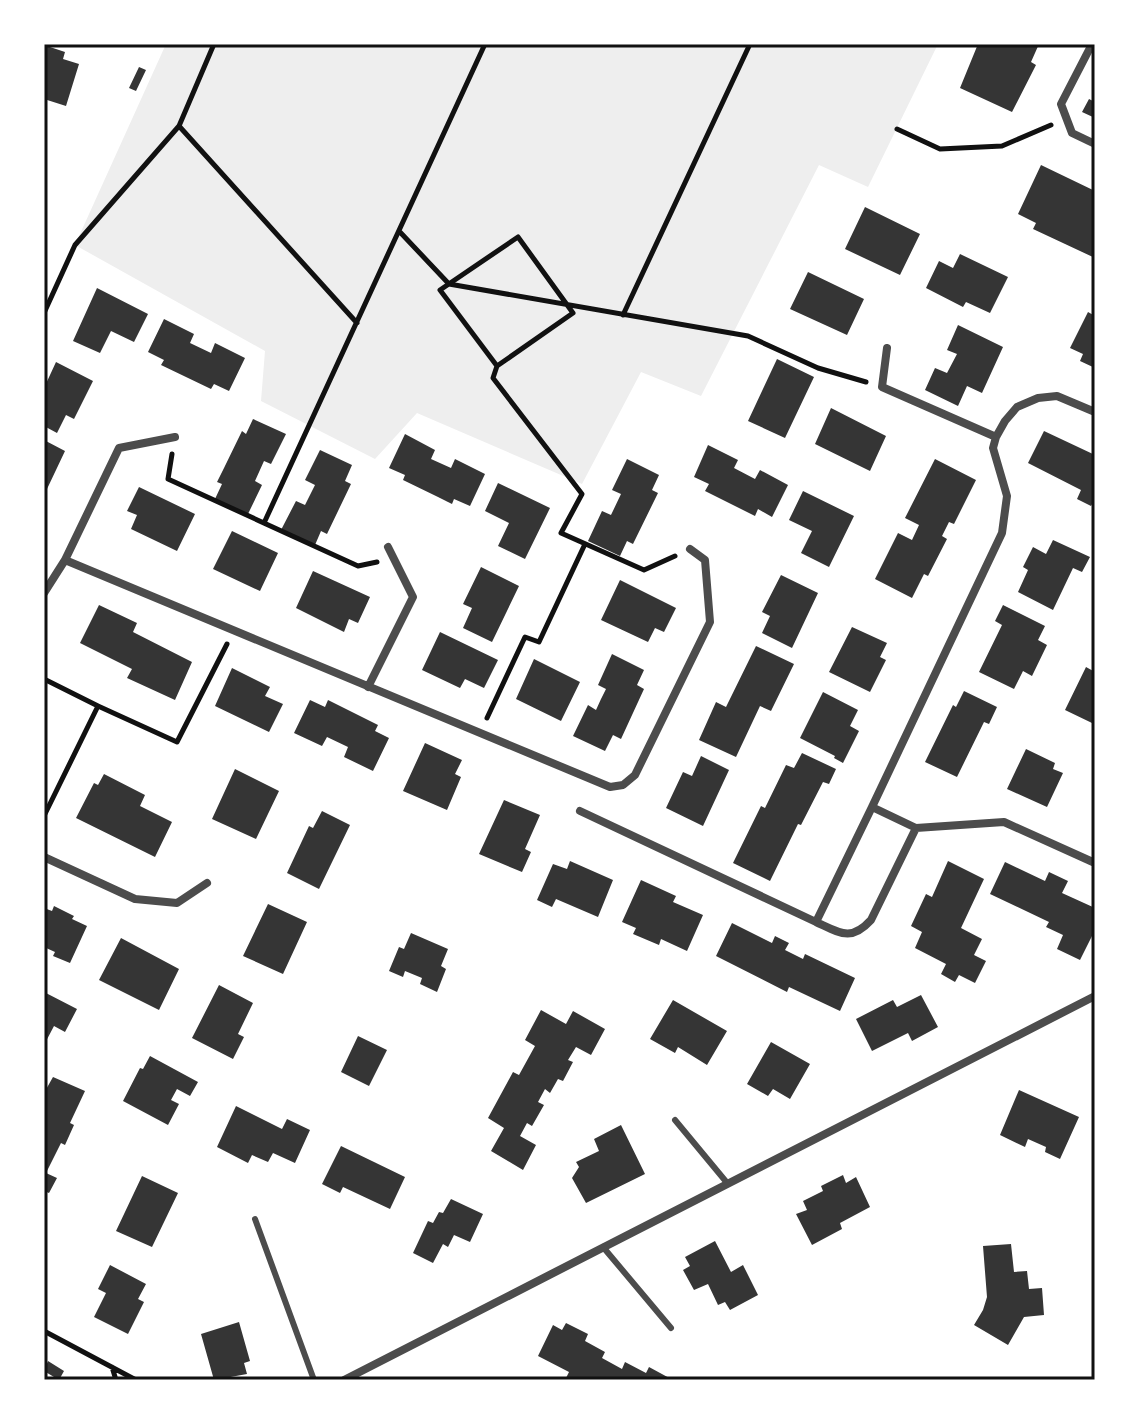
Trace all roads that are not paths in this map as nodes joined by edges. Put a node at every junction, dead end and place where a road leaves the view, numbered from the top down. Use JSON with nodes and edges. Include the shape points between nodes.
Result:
{"nodes":[{"id":1,"x":1092,"y":44,"type":"edge"},
{"id":2,"x":1095,"y":144,"type":"edge"},
{"id":3,"x":887,"y":348,"type":"dead end"},
{"id":4,"x":1095,"y":412,"type":"edge"},
{"id":5,"x":175,"y":437,"type":"road end"},
{"id":6,"x":996,"y":437,"type":"junction"},
{"id":7,"x":388,"y":547,"type":"dead end"},
{"id":8,"x":690,"y":549,"type":"road end"},
{"id":9,"x":65,"y":560,"type":"junction"},
{"id":10,"x":44,"y":593,"type":"edge"},
{"id":11,"x":368,"y":687,"type":"junction"},
{"id":12,"x":872,"y":807,"type":"junction"},
{"id":13,"x":580,"y":811,"type":"dead end"},
{"id":14,"x":916,"y":828,"type":"junction"},
{"id":15,"x":44,"y":857,"type":"edge"},
{"id":16,"x":1095,"y":863,"type":"edge"},
{"id":17,"x":207,"y":883,"type":"dead end"},
{"id":18,"x":816,"y":922,"type":"junction"},
{"id":19,"x":1095,"y":996,"type":"edge"},
{"id":20,"x":675,"y":1120,"type":"dead end"},
{"id":21,"x":728,"y":1184,"type":"junction"},
{"id":22,"x":255,"y":1219,"type":"dead end"},
{"id":23,"x":603,"y":1247,"type":"junction"},
{"id":24,"x":671,"y":1328,"type":"dead end"},
{"id":25,"x":314,"y":1380,"type":"edge"},
{"id":26,"x":344,"y":1380,"type":"edge"}],
"edges":[{"from":1,"to":2,"type":"street","via":[[1061,104],[1072,133]]},
{"from":3,"to":6,"type":"street","via":[[882,387]]},
{"from":4,"to":6,"type":"street","via":[[1057,396],[1038,398],[1017,407]]},
{"from":5,"to":9,"type":"street","via":[[119,448]]},
{"from":6,"to":12,"type":"street","via":[[993,448],[1007,496],[1002,533]]},
{"from":7,"to":11,"type":"street","via":[[413,597]]},
{"from":8,"to":11,"type":"street","via":[[705,560],[710,622],[635,775],[623,785],[610,787]]},
{"from":9,"to":10,"type":"street"},
{"from":9,"to":11,"type":"street"},
{"from":12,"to":14,"type":"street"},
{"from":12,"to":18,"type":"street"},
{"from":13,"to":18,"type":"street"},
{"from":14,"to":16,"type":"street","via":[[1004,822]]},
{"from":14,"to":18,"type":"street","via":[[860,932],[844,934]]},
{"from":15,"to":17,"type":"street","via":[[135,899],[177,903]]},
{"from":19,"to":21,"type":"street"},
{"from":20,"to":21,"type":"lane"},
{"from":21,"to":23,"type":"street"},
{"from":22,"to":25,"type":"lane"},
{"from":23,"to":24,"type":"lane"},
{"from":23,"to":26,"type":"street"}]}
